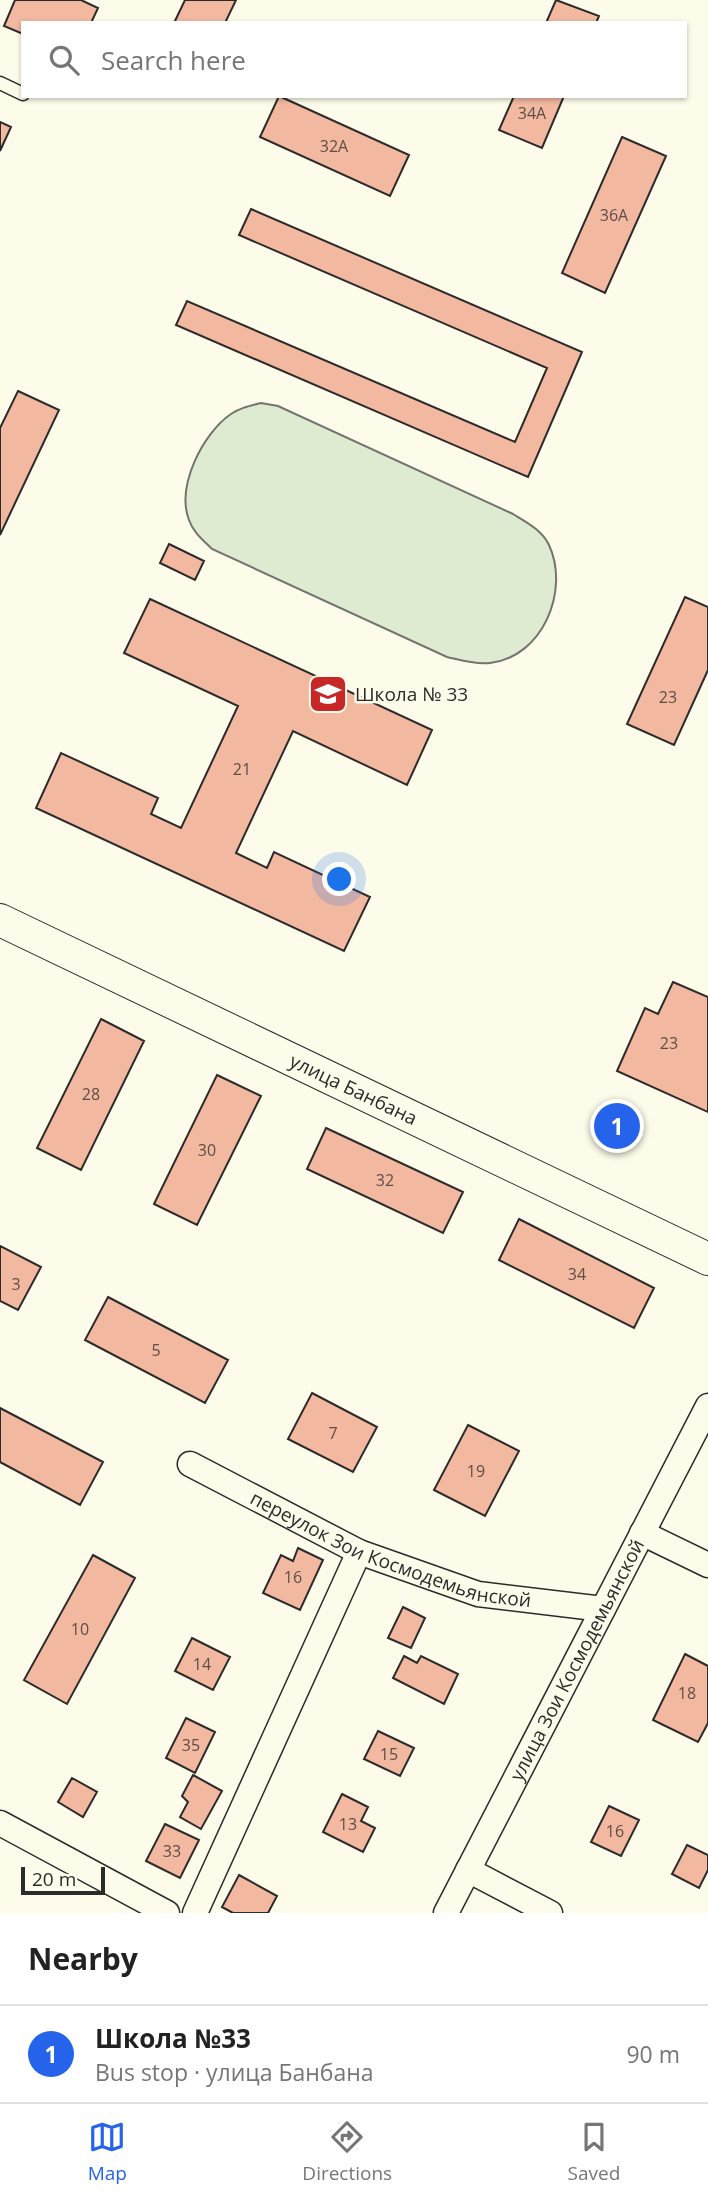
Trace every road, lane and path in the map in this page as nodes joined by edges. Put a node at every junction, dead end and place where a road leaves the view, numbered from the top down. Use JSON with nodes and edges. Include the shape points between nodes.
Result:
{"nodes":[{"id":1,"x":0,"y":83,"type":"edge"},
{"id":2,"x":21,"y":93,"type":"edge"},
{"id":3,"x":0,"y":920,"type":"edge"},
{"id":4,"x":708,"y":1259,"type":"edge"},
{"id":5,"x":708,"y":1406,"type":"edge"},
{"id":6,"x":190,"y":1464,"type":"dead end"},
{"id":7,"x":642,"y":1533,"type":"junction"},
{"id":8,"x":359,"y":1552,"type":"junction"},
{"id":9,"x":708,"y":1565,"type":"edge"},
{"id":10,"x":603,"y":1609,"type":"junction"},
{"id":11,"x":0,"y":1823,"type":"edge"},
{"id":12,"x":468,"y":1870,"type":"junction"},
{"id":13,"x":167,"y":1913,"type":"edge"},
{"id":14,"x":195,"y":1913,"type":"edge"},
{"id":15,"x":446,"y":1913,"type":"edge"},
{"id":16,"x":550,"y":1913,"type":"edge"}],
"edges":[{"from":1,"to":2,"type":"lane"},
{"from":3,"to":4,"type":"street","name":"улица Банбана"},
{"from":5,"to":7,"type":"street","name":"улица Зои Космодемьянской"},
{"from":6,"to":8,"type":"street","name":"переулок Зои Космодемьянской"},
{"from":7,"to":9,"type":"street"},
{"from":7,"to":10,"type":"street","name":"улица Зои Космодемьянской"},
{"from":8,"to":10,"type":"street","name":"переулок Зои Космодемьянской","via":[[478,1594]]},
{"from":8,"to":14,"type":"street"},
{"from":10,"to":12,"type":"street","name":"улица Зои Космодемьянской"},
{"from":11,"to":13,"type":"street"},
{"from":12,"to":15,"type":"street","name":"улица Зои Космодемьянской"},
{"from":12,"to":16,"type":"street"}]}
